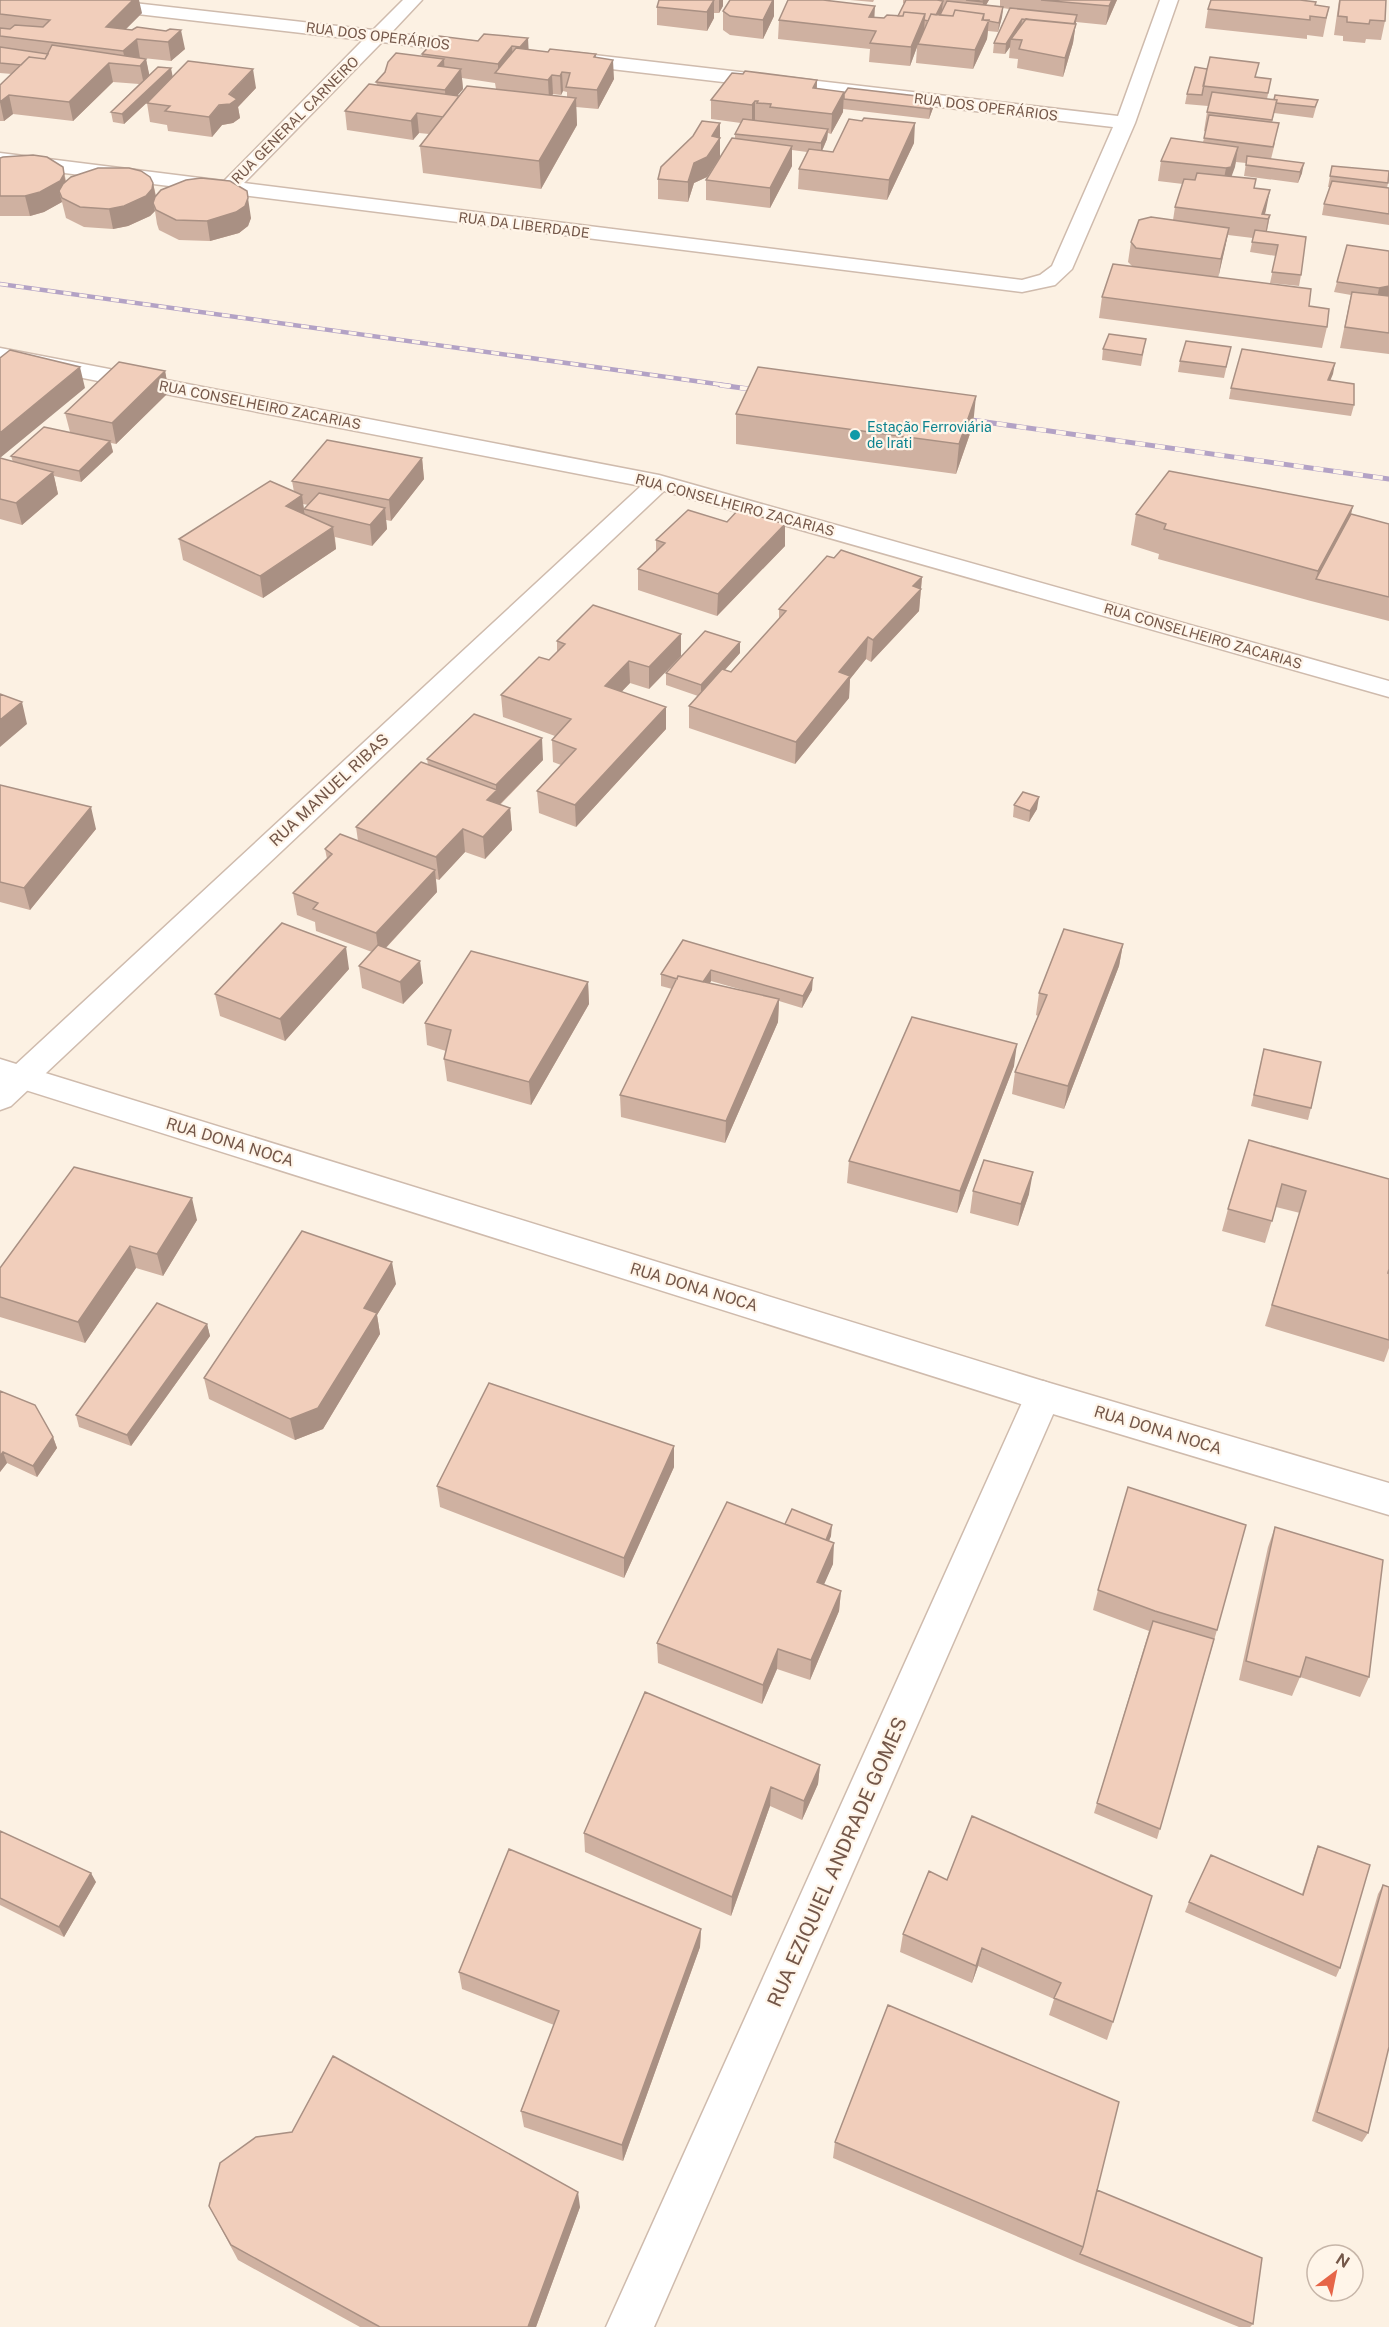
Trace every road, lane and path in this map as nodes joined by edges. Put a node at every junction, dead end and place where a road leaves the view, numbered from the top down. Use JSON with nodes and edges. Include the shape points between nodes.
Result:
{"nodes":[{"id":1,"x":60,"y":0,"type":"edge"},
{"id":2,"x":413,"y":0,"type":"edge"},
{"id":3,"x":1169,"y":0,"type":"edge"},
{"id":4,"x":378,"y":36,"type":"junction"},
{"id":5,"x":497,"y":50,"type":"edge"},
{"id":6,"x":544,"y":56,"type":"edge"},
{"id":7,"x":1125,"y":123,"type":"junction"},
{"id":8,"x":0,"y":159,"type":"edge"},
{"id":9,"x":228,"y":188,"type":"junction"},
{"id":10,"x":0,"y":355,"type":"edge"},
{"id":11,"x":658,"y":482,"type":"junction"},
{"id":12,"x":1389,"y":688,"type":"edge"},
{"id":13,"x":7,"y":1082,"type":"edge"},
{"id":14,"x":1043,"y":1396,"type":"junction"},
{"id":15,"x":1389,"y":1499,"type":"edge"},
{"id":16,"x":630,"y":2327,"type":"edge"}],
"edges":[{"from":1,"to":4,"type":"street","name":"RUA DOS OPERÁRIOS"},
{"from":2,"to":4,"type":"street","name":"RUA GENERAL CARNEIRO"},
{"from":3,"to":7,"type":"street"},
{"from":4,"to":5,"type":"street","name":"RUA DOS OPERÁRIOS"},
{"from":4,"to":9,"type":"street","name":"RUA GENERAL CARNEIRO"},
{"from":6,"to":7,"type":"street","name":"RUA DOS OPERÁRIOS"},
{"from":7,"to":9,"type":"street","name":"RUA DA LIBERDADE","via":[[1061,269],[1047,280],[1022,286]]},
{"from":8,"to":9,"type":"street","name":"RUA DA LIBERDADE"},
{"from":10,"to":11,"type":"street","name":"RUA CONSELHEIRO ZACARIAS"},
{"from":11,"to":12,"type":"street","name":"RUA CONSELHEIRO ZACARIAS"},
{"from":11,"to":13,"type":"street","name":"RUA MANUEL RIBAS"},
{"from":13,"to":14,"type":"street","name":"RUA DONA NOCA"},
{"from":14,"to":15,"type":"street","name":"RUA DONA NOCA"},
{"from":14,"to":16,"type":"street","name":"RUA EZIQUIEL ANDRADE GOMES"}]}
